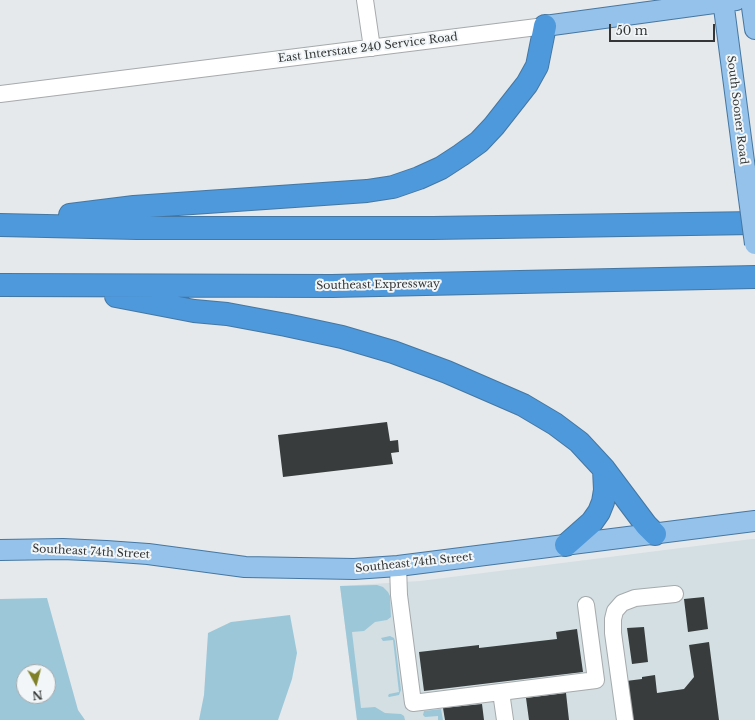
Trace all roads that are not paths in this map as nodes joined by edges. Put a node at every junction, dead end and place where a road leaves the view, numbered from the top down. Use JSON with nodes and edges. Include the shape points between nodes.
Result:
{"nodes":[{"id":1,"x":365,"y":0,"type":"edge"},
{"id":2,"x":728,"y":0,"type":"edge"},
{"id":3,"x":751,"y":0,"type":"edge"},
{"id":4,"x":545,"y":26,"type":"junction"},
{"id":5,"x":755,"y":29,"type":"edge"},
{"id":6,"x":372,"y":48,"type":"junction"},
{"id":7,"x":0,"y":94,"type":"edge"},
{"id":8,"x":755,"y":223,"type":"edge"},
{"id":9,"x":0,"y":224,"type":"edge"},
{"id":10,"x":755,"y":244,"type":"edge"},
{"id":11,"x":755,"y":277,"type":"edge"},
{"id":12,"x":0,"y":285,"type":"edge"},
{"id":13,"x":63,"y":286,"type":"junction"},
{"id":14,"x":604,"y":469,"type":"junction"},
{"id":15,"x":755,"y":521,"type":"edge"},
{"id":16,"x":655,"y":534,"type":"junction"},
{"id":17,"x":566,"y":546,"type":"junction"},
{"id":18,"x":0,"y":550,"type":"edge"},
{"id":19,"x":398,"y":566,"type":"junction"},
{"id":20,"x":675,"y":594,"type":"dead end"},
{"id":21,"x":586,"y":605,"type":"dead end"},
{"id":22,"x":501,"y":692,"type":"junction"},
{"id":23,"x":505,"y":720,"type":"edge"},
{"id":24,"x":624,"y":720,"type":"edge"}],
"edges":[{"from":1,"to":6,"type":"street"},
{"from":2,"to":4,"type":"main road","name":"East Interstate 240 Service Road"},
{"from":2,"to":10,"type":"main road","name":"South Sooner Road","bridge":true},
{"from":3,"to":5,"type":"main road"},
{"from":4,"to":6,"type":"street","name":"East Interstate 240 Service Road"},
{"from":4,"to":9,"type":"highway","via":[[536,66],[527,84],[494,126],[479,142],[461,155],[419,178],[393,187],[367,191],[134,208]]},
{"from":6,"to":7,"type":"street","name":"East Interstate 240 Service Road"},
{"from":8,"to":9,"type":"highway","via":[[433,228],[137,228]]},
{"from":11,"to":13,"type":"highway","name":"Southeast Expressway","via":[[332,286]]},
{"from":12,"to":13,"type":"highway","name":"Southeast Expressway"},
{"from":13,"to":14,"type":"highway","via":[[286,325],[342,337],[393,352],[523,405],[556,424],[579,442]]},
{"from":14,"to":16,"type":"highway"},
{"from":14,"to":17,"type":"highway","via":[[605,490],[599,512]]},
{"from":15,"to":16,"type":"main road","name":"Southeast 74th Street"},
{"from":16,"to":17,"type":"main road","name":"Southeast 74th Street"},
{"from":17,"to":19,"type":"main road","name":"Southeast 74th Street"},
{"from":18,"to":19,"type":"main road","name":"Southeast 74th Street","via":[[106,551],[245,567],[354,569]]},
{"from":19,"to":22,"type":"street","via":[[413,702]]},
{"from":20,"to":24,"type":"street","via":[[635,598],[622,603],[615,611],[613,633]]},
{"from":21,"to":22,"type":"street","via":[[596,680]]},
{"from":22,"to":23,"type":"street"}]}
